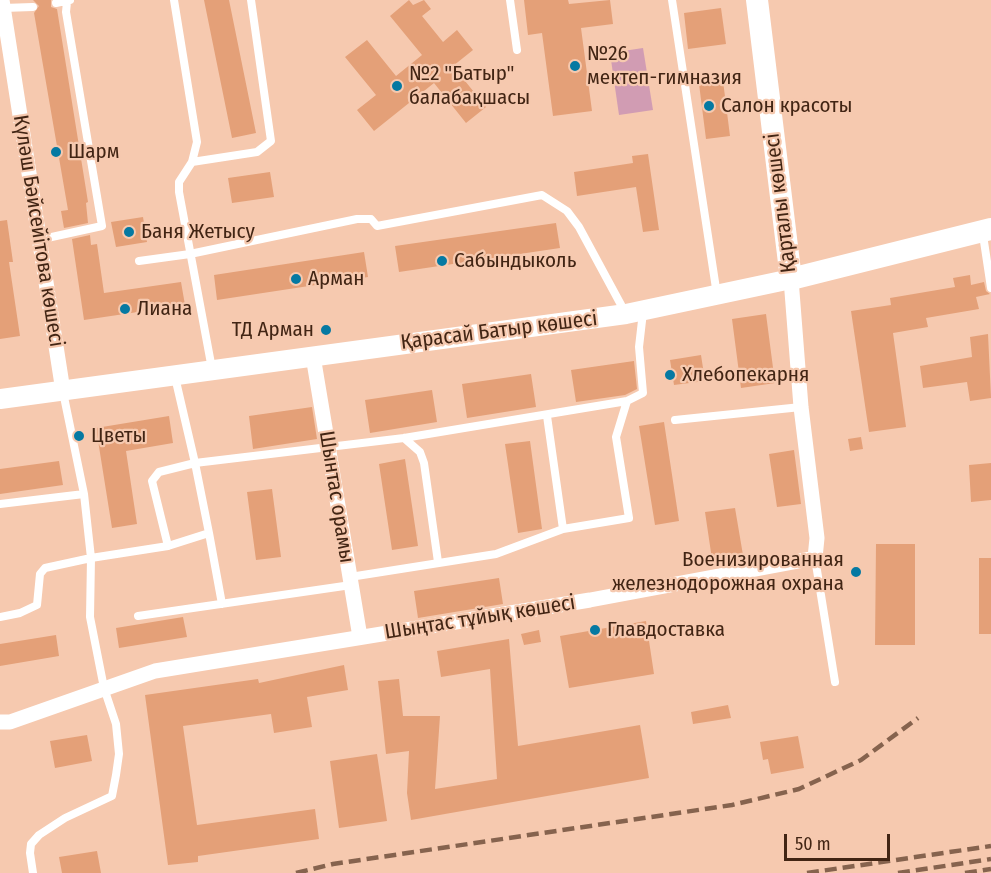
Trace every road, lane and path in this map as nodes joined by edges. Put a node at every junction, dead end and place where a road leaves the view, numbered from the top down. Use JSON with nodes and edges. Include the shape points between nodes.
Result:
{"nodes":[{"id":1,"x":174,"y":0,"type":"edge"},
{"id":2,"x":251,"y":0,"type":"edge"},
{"id":3,"x":510,"y":0,"type":"edge"},
{"id":4,"x":672,"y":0,"type":"edge"},
{"id":5,"x":757,"y":0,"type":"edge"},
{"id":6,"x":68,"y":1,"type":"edge"},
{"id":7,"x":2,"y":3,"type":"edge"},
{"id":8,"x":56,"y":3,"type":"dead end"},
{"id":9,"x":33,"y":7,"type":"dead end"},
{"id":10,"x":517,"y":50,"type":"dead end"},
{"id":11,"x":192,"y":162,"type":"junction"},
{"id":12,"x":987,"y":229,"type":"edge"},
{"id":13,"x":38,"y":240,"type":"junction"},
{"id":14,"x":190,"y":254,"type":"junction"},
{"id":15,"x":139,"y":261,"type":"dead end"},
{"id":16,"x":791,"y":279,"type":"junction"},
{"id":17,"x":991,"y":288,"type":"edge"},
{"id":18,"x":717,"y":297,"type":"junction"},
{"id":19,"x":634,"y":312,"type":"junction"},
{"id":20,"x":313,"y":356,"type":"junction"},
{"id":21,"x":212,"y":369,"type":"junction"},
{"id":22,"x":174,"y":376,"type":"junction"},
{"id":23,"x":63,"y":391,"type":"junction"},
{"id":24,"x":0,"y":399,"type":"edge"},
{"id":25,"x":627,"y":401,"type":"junction"},
{"id":26,"x":801,"y":407,"type":"junction"},
{"id":27,"x":547,"y":416,"type":"junction"},
{"id":28,"x":675,"y":420,"type":"dead end"},
{"id":29,"x":404,"y":438,"type":"junction"},
{"id":30,"x":328,"y":447,"type":"junction"},
{"id":31,"x":195,"y":463,"type":"junction"},
{"id":32,"x":84,"y":494,"type":"junction"},
{"id":33,"x":0,"y":504,"type":"edge"},
{"id":34,"x":563,"y":529,"type":"junction"},
{"id":35,"x":208,"y":533,"type":"junction"},
{"id":36,"x":168,"y":546,"type":"junction"},
{"id":37,"x":91,"y":558,"type":"junction"},
{"id":38,"x":815,"y":558,"type":"junction"},
{"id":39,"x":438,"y":562,"type":"junction"},
{"id":40,"x":350,"y":581,"type":"junction"},
{"id":41,"x":222,"y":604,"type":"junction"},
{"id":42,"x":138,"y":615,"type":"dead end"},
{"id":43,"x":0,"y":617,"type":"edge"},
{"id":44,"x":360,"y":638,"type":"junction"},
{"id":45,"x":835,"y":682,"type":"dead end"},
{"id":46,"x":104,"y":688,"type":"junction"},
{"id":47,"x":0,"y":722,"type":"edge"},
{"id":48,"x":33,"y":873,"type":"edge"}],
"edges":[{"from":1,"to":11,"type":"lane","via":[[196,142]]},
{"from":2,"to":11,"type":"lane","via":[[271,141],[257,152]]},
{"from":3,"to":10,"type":"lane"},
{"from":4,"to":18,"type":"lane"},
{"from":5,"to":16,"type":"main road","name":"Қарталы көшесі"},
{"from":6,"to":8,"type":"lane"},
{"from":6,"to":13,"type":"lane","via":[[66,12],[102,226]]},
{"from":7,"to":9,"type":"lane"},
{"from":7,"to":13,"type":"street","name":"Күләш Бәйсейітова көшесі"},
{"from":11,"to":14,"type":"lane","via":[[179,182]]},
{"from":12,"to":16,"type":"main road","name":"Қарасай Батыр көшесі"},
{"from":12,"to":17,"type":"lane"},
{"from":13,"to":23,"type":"street","name":"Күләш Бәйсейітова көшесі"},
{"from":14,"to":15,"type":"lane"},
{"from":14,"to":19,"type":"lane","via":[[357,219],[372,219],[377,226],[542,195],[567,211],[579,226]]},
{"from":14,"to":21,"type":"lane"},
{"from":16,"to":18,"type":"street","name":"Қарасай Батыр көшесі"},
{"from":16,"to":26,"type":"street","name":"Қарталы көшесі"},
{"from":18,"to":19,"type":"street","name":"Қарасай Батыр көшесі"},
{"from":19,"to":20,"type":"street","name":"Қарасай Батыр көшесі"},
{"from":19,"to":25,"type":"lane","via":[[643,393]]},
{"from":20,"to":21,"type":"street","name":"Қарасай Батыр көшесі"},
{"from":20,"to":30,"type":"street","name":"Шынтас орамы"},
{"from":21,"to":22,"type":"street","name":"Қарасай Батыр көшесі"},
{"from":22,"to":23,"type":"street","name":"Қарасай Батыр көшесі"},
{"from":22,"to":31,"type":"lane"},
{"from":23,"to":24,"type":"street","name":"Қарасай Батыр көшесі"},
{"from":23,"to":32,"type":"lane"},
{"from":25,"to":27,"type":"lane"},
{"from":25,"to":34,"type":"lane","via":[[616,437],[628,518]]},
{"from":26,"to":28,"type":"lane"},
{"from":26,"to":38,"type":"street","via":[[817,538]]},
{"from":27,"to":29,"type":"lane"},
{"from":27,"to":34,"type":"lane"},
{"from":29,"to":30,"type":"lane"},
{"from":29,"to":39,"type":"lane","via":[[420,452],[424,464]]},
{"from":30,"to":31,"type":"lane"},
{"from":30,"to":40,"type":"street","name":"Шынтас орамы"},
{"from":31,"to":35,"type":"lane"},
{"from":31,"to":36,"type":"lane","via":[[159,472],[152,481]]},
{"from":32,"to":33,"type":"lane"},
{"from":32,"to":37,"type":"lane"},
{"from":34,"to":39,"type":"lane","via":[[496,554]]},
{"from":35,"to":36,"type":"lane"},
{"from":35,"to":41,"type":"lane"},
{"from":36,"to":37,"type":"lane"},
{"from":37,"to":43,"type":"lane","via":[[45,568],[40,574],[37,605]]},
{"from":37,"to":46,"type":"lane","via":[[90,617]]},
{"from":38,"to":44,"type":"street","name":"Шыңтас тұйық көшесі"},
{"from":38,"to":45,"type":"lane"},
{"from":39,"to":40,"type":"lane"},
{"from":40,"to":41,"type":"lane"},
{"from":40,"to":44,"type":"street","name":"Шынтас орамы"},
{"from":41,"to":42,"type":"lane"},
{"from":44,"to":46,"type":"street","name":"Шыңтас тұйық көшесі","via":[[155,672]]},
{"from":46,"to":47,"type":"street","name":"Шыңтас тұйық көшесі","via":[[10,722]]},
{"from":46,"to":48,"type":"lane","via":[[116,724],[119,754],[112,796],[39,835],[31,844]]}]}
